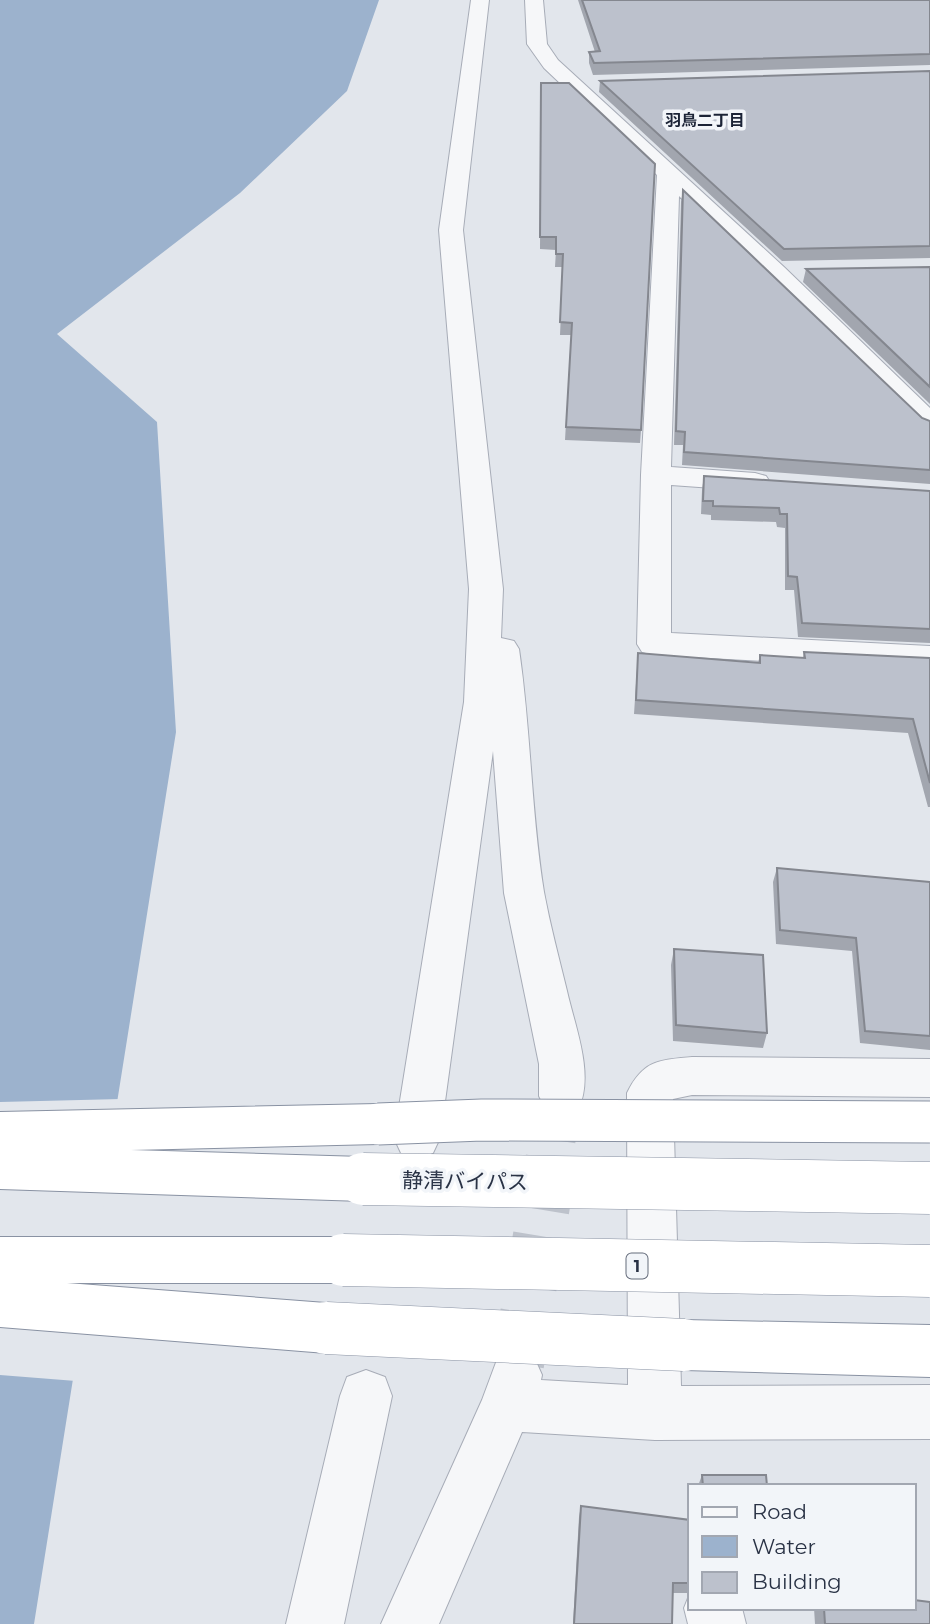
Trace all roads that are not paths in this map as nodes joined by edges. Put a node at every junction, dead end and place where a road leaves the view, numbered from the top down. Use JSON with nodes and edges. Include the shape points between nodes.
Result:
{"nodes":[{"id":1,"x":480,"y":0,"type":"edge"},
{"id":2,"x":534,"y":0,"type":"edge"},
{"id":3,"x":602,"y":83,"type":"edge"},
{"id":4,"x":575,"y":84,"type":"junction"},
{"id":5,"x":668,"y":176,"type":"junction"},
{"id":6,"x":775,"y":272,"type":"junction"},
{"id":7,"x":814,"y":272,"type":"edge"},
{"id":8,"x":930,"y":424,"type":"edge"},
{"id":9,"x":656,"y":475,"type":"junction"},
{"id":10,"x":779,"y":483,"type":"edge"},
{"id":11,"x":486,"y":589,"type":"junction"},
{"id":12,"x":930,"y":658,"type":"edge"},
{"id":13,"x":930,"y":1078,"type":"edge"},
{"id":14,"x":562,"y":1096,"type":"tunnel mouth"},
{"id":15,"x":930,"y":1122,"type":"edge"},
{"id":16,"x":0,"y":1133,"type":"edge"},
{"id":17,"x":416,"y":1139,"type":"dead end"},
{"id":18,"x":0,"y":1168,"type":"edge"},
{"id":19,"x":930,"y":1188,"type":"edge"},
{"id":20,"x":0,"y":1260,"type":"edge"},
{"id":21,"x":930,"y":1271,"type":"edge"},
{"id":22,"x":0,"y":1303,"type":"edge"},
{"id":23,"x":930,"y":1351,"type":"edge"},
{"id":24,"x":366,"y":1396,"type":"dead end"},
{"id":25,"x":930,"y":1412,"type":"edge"},
{"id":26,"x":655,"y":1413,"type":"junction"},
{"id":27,"x":315,"y":1624,"type":"edge"},
{"id":28,"x":410,"y":1624,"type":"edge"}],
"edges":[{"from":1,"to":11,"type":"street","via":[[451,229]]},
{"from":2,"to":4,"type":"street","via":[[537,44],[551,64]]},
{"from":3,"to":4,"type":"street"},
{"from":4,"to":5,"type":"street"},
{"from":5,"to":6,"type":"street"},
{"from":5,"to":9,"type":"street"},
{"from":6,"to":7,"type":"street"},
{"from":6,"to":8,"type":"street"},
{"from":9,"to":10,"type":"street"},
{"from":9,"to":12,"type":"street","via":[[654,644]]},
{"from":11,"to":14,"type":"street","via":[[504,657],[524,892],[561,1063]]},
{"from":11,"to":17,"type":"street","via":[[482,702]]},
{"from":13,"to":26,"type":"street","via":[[692,1076],[663,1079],[650,1093]]},
{"from":15,"to":16,"type":"highway","bridge":true,"via":[[482,1120]]},
{"from":18,"to":19,"type":"highway","name":"静清バイパス","bridge":true},
{"from":20,"to":21,"type":"highway","number":"1","bridge":true,"via":[[330,1260]]},
{"from":22,"to":23,"type":"highway","bridge":true,"via":[[326,1328]]},
{"from":24,"to":27,"type":"street"},
{"from":25,"to":26,"type":"street"},
{"from":26,"to":28,"type":"street","via":[[512,1390]]}]}
